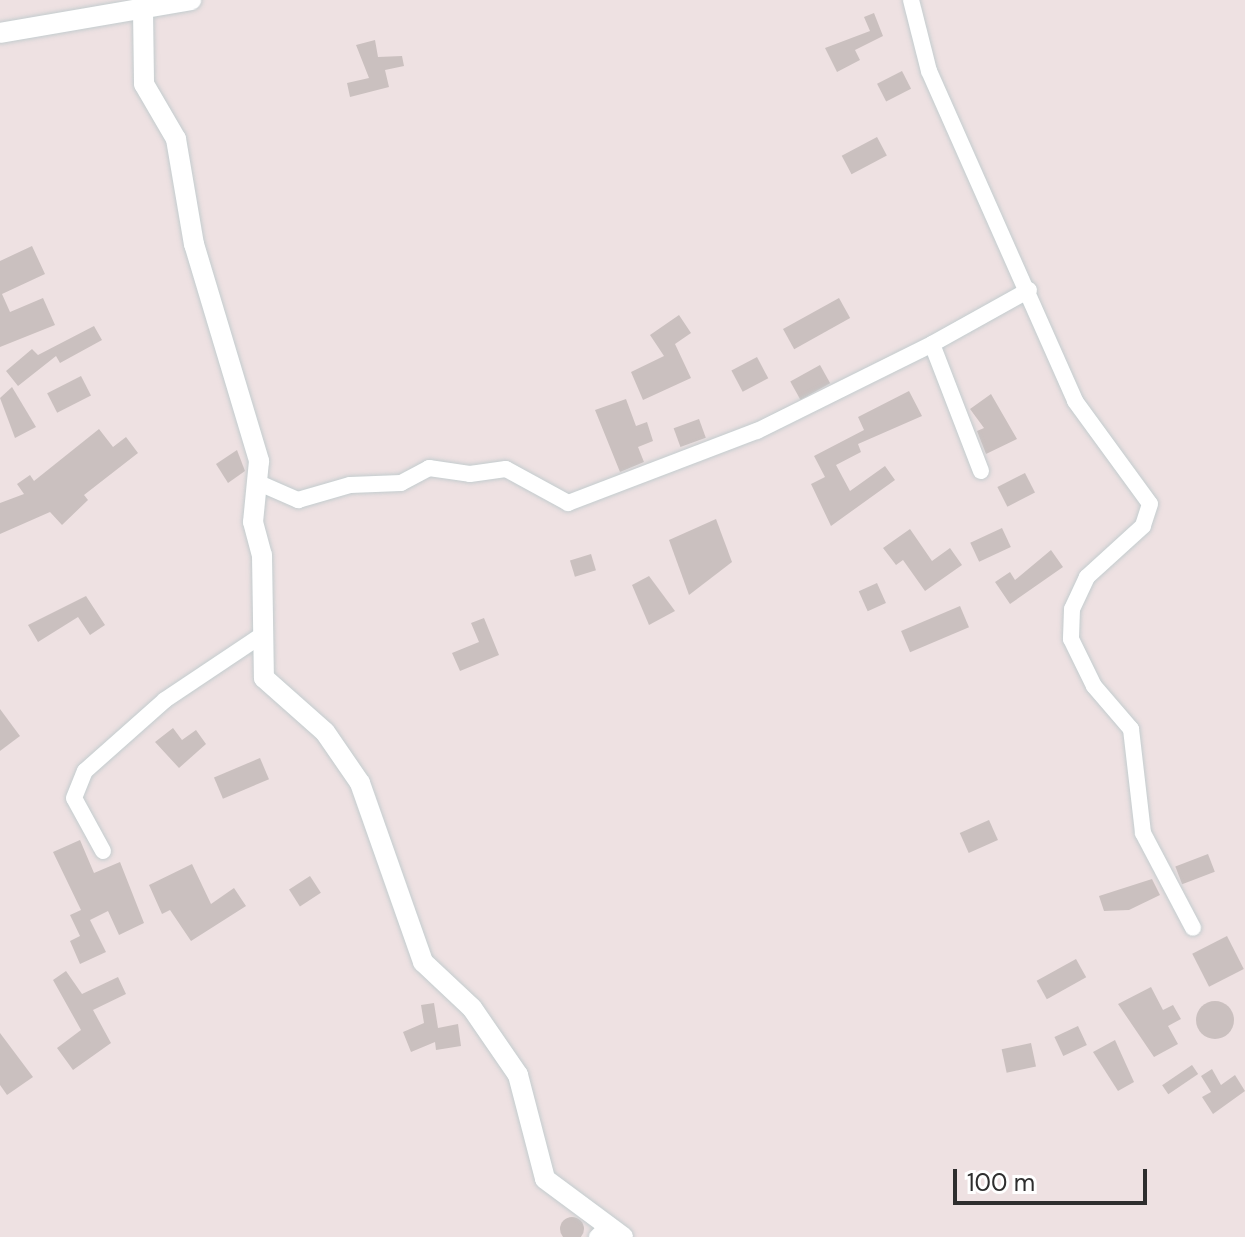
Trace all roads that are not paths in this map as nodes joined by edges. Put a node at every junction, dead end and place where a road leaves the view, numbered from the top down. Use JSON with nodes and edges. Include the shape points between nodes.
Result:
{"nodes":[{"id":1,"x":191,"y":0,"type":"edge"},
{"id":2,"x":911,"y":0,"type":"edge"},
{"id":3,"x":143,"y":10,"type":"junction"},
{"id":4,"x":0,"y":33,"type":"edge"},
{"id":5,"x":1029,"y":290,"type":"junction"},
{"id":6,"x":932,"y":344,"type":"junction"},
{"id":7,"x":981,"y":471,"type":"dead end"},
{"id":8,"x":259,"y":483,"type":"junction"},
{"id":9,"x":259,"y":637,"type":"junction"},
{"id":10,"x":103,"y":851,"type":"dead end"},
{"id":11,"x":1193,"y":928,"type":"dead end"},
{"id":12,"x":609,"y":1233,"type":"edge"}],
"edges":[{"from":1,"to":3,"type":"street"},
{"from":2,"to":5,"type":"street","via":[[929,71]]},
{"from":3,"to":4,"type":"street"},
{"from":3,"to":8,"type":"street","via":[[144,84],[176,139],[194,244],[247,408]]},
{"from":5,"to":6,"type":"street"},
{"from":5,"to":11,"type":"street","via":[[1075,401],[1150,504],[1143,526],[1087,577],[1072,609],[1071,639],[1094,686],[1131,729],[1143,833]]},
{"from":6,"to":7,"type":"street"},
{"from":6,"to":8,"type":"street","via":[[757,431],[568,503],[506,469],[470,474],[429,468],[401,483],[288,500]]},
{"from":8,"to":9,"type":"street","via":[[253,522],[262,555]]},
{"from":9,"to":10,"type":"street","via":[[165,700],[85,771],[74,798]]},
{"from":9,"to":12,"type":"street","via":[[269,687],[325,732],[360,783],[423,962],[472,1008],[518,1075],[545,1179]]}]}
